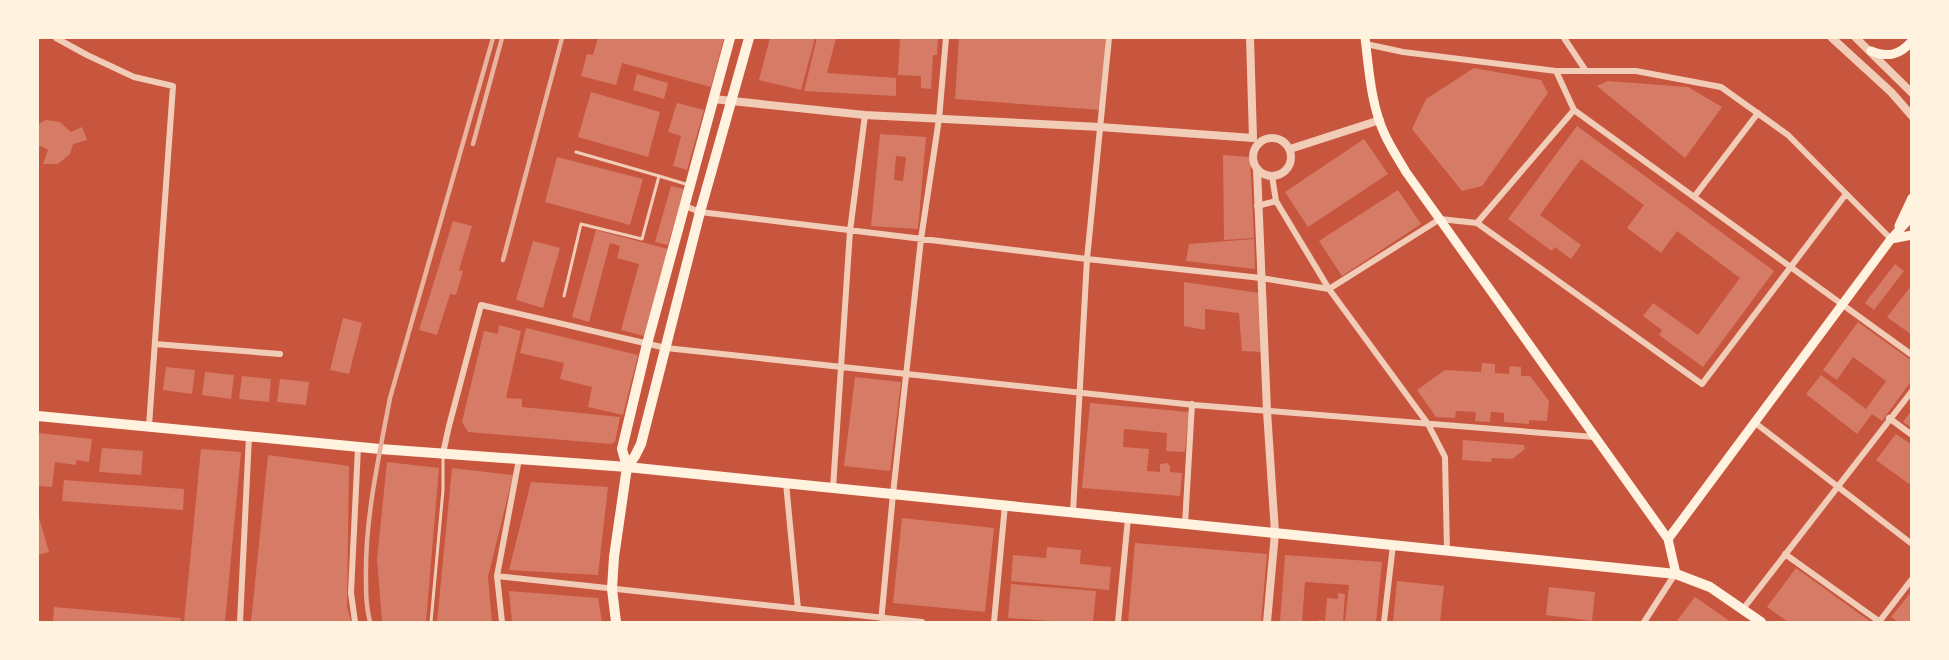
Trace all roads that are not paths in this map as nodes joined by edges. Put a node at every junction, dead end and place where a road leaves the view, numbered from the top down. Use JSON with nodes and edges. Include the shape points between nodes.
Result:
{"nodes":[{"id":1,"x":56,"y":38,"type":"edge"},
{"id":2,"x":730,"y":38,"type":"edge"},
{"id":3,"x":749,"y":38,"type":"edge"},
{"id":4,"x":946,"y":38,"type":"edge"},
{"id":5,"x":1109,"y":38,"type":"edge"},
{"id":6,"x":1250,"y":38,"type":"edge"},
{"id":7,"x":1564,"y":38,"type":"edge"},
{"id":8,"x":1832,"y":38,"type":"edge"},
{"id":9,"x":1856,"y":38,"type":"edge"},
{"id":10,"x":1365,"y":41,"type":"edge"},
{"id":11,"x":1911,"y":41,"type":"edge"},
{"id":12,"x":1871,"y":51,"type":"junction"},
{"id":13,"x":1556,"y":71,"type":"junction"},
{"id":14,"x":1586,"y":71,"type":"junction"},
{"id":15,"x":1911,"y":93,"type":"edge"},
{"id":16,"x":713,"y":99,"type":"junction"},
{"id":17,"x":731,"y":102,"type":"junction"},
{"id":18,"x":1574,"y":110,"type":"junction"},
{"id":19,"x":1758,"y":113,"type":"junction"},
{"id":20,"x":866,"y":115,"type":"junction"},
{"id":21,"x":1911,"y":116,"type":"edge"},
{"id":22,"x":939,"y":119,"type":"junction"},
{"id":23,"x":1380,"y":120,"type":"junction"},
{"id":24,"x":1100,"y":127,"type":"junction"},
{"id":25,"x":1253,"y":138,"type":"junction"},
{"id":26,"x":1264,"y":140,"type":"junction"},
{"id":27,"x":1254,"y":150,"type":"junction"},
{"id":28,"x":1290,"y":150,"type":"junction"},
{"id":29,"x":576,"y":152,"type":"dead end"},
{"id":30,"x":1257,"y":169,"type":"junction"},
{"id":31,"x":659,"y":176,"type":"junction"},
{"id":32,"x":1272,"y":176,"type":"junction"},
{"id":33,"x":690,"y":185,"type":"junction"},
{"id":34,"x":1846,"y":194,"type":"junction"},
{"id":35,"x":1694,"y":197,"type":"junction"},
{"id":36,"x":1911,"y":198,"type":"edge"},
{"id":37,"x":1276,"y":201,"type":"junction"},
{"id":38,"x":684,"y":206,"type":"junction"},
{"id":39,"x":1257,"y":206,"type":"junction"},
{"id":40,"x":700,"y":212,"type":"junction"},
{"id":41,"x":1911,"y":216,"type":"edge"},
{"id":42,"x":1440,"y":219,"type":"junction"},
{"id":43,"x":1477,"y":223,"type":"junction"},
{"id":44,"x":850,"y":231,"type":"junction"},
{"id":45,"x":1911,"y":235,"type":"edge"},
{"id":46,"x":1893,"y":236,"type":"junction"},
{"id":47,"x":921,"y":239,"type":"junction"},
{"id":48,"x":1087,"y":260,"type":"junction"},
{"id":49,"x":1790,"y":266,"type":"junction"},
{"id":50,"x":1262,"y":278,"type":"junction"},
{"id":51,"x":1329,"y":289,"type":"junction"},
{"id":52,"x":564,"y":296,"type":"dead end"},
{"id":53,"x":1843,"y":304,"type":"junction"},
{"id":54,"x":155,"y":344,"type":"junction"},
{"id":55,"x":647,"y":344,"type":"junction"},
{"id":56,"x":666,"y":348,"type":"junction"},
{"id":57,"x":280,"y":354,"type":"dead end"},
{"id":58,"x":1911,"y":355,"type":"edge"},
{"id":59,"x":841,"y":365,"type":"junction"},
{"id":60,"x":907,"y":372,"type":"junction"},
{"id":61,"x":1911,"y":391,"type":"edge"},
{"id":62,"x":1081,"y":392,"type":"junction"},
{"id":63,"x":1191,"y":404,"type":"junction"},
{"id":64,"x":1267,"y":411,"type":"junction"},
{"id":65,"x":38,"y":416,"type":"edge"},
{"id":66,"x":1889,"y":418,"type":"junction"},
{"id":67,"x":1754,"y":422,"type":"junction"},
{"id":68,"x":1428,"y":424,"type":"junction"},
{"id":69,"x":149,"y":426,"type":"junction"},
{"id":70,"x":1911,"y":435,"type":"edge"},
{"id":71,"x":249,"y":436,"type":"junction"},
{"id":72,"x":1594,"y":437,"type":"junction"},
{"id":73,"x":358,"y":447,"type":"junction"},
{"id":74,"x":443,"y":453,"type":"junction"},
{"id":75,"x":519,"y":459,"type":"junction"},
{"id":76,"x":627,"y":467,"type":"junction"},
{"id":77,"x":786,"y":483,"type":"junction"},
{"id":78,"x":1837,"y":486,"type":"junction"},
{"id":79,"x":833,"y":488,"type":"junction"},
{"id":80,"x":893,"y":494,"type":"junction"},
{"id":81,"x":1005,"y":505,"type":"junction"},
{"id":82,"x":1073,"y":512,"type":"junction"},
{"id":83,"x":1128,"y":518,"type":"junction"},
{"id":84,"x":1185,"y":524,"type":"junction"},
{"id":85,"x":1275,"y":533,"type":"junction"},
{"id":86,"x":1668,"y":539,"type":"junction"},
{"id":87,"x":1911,"y":544,"type":"edge"},
{"id":88,"x":1393,"y":545,"type":"junction"},
{"id":89,"x":1447,"y":550,"type":"junction"},
{"id":90,"x":1785,"y":554,"type":"junction"},
{"id":91,"x":1676,"y":574,"type":"junction"},
{"id":92,"x":497,"y":576,"type":"junction"},
{"id":93,"x":1911,"y":579,"type":"edge"},
{"id":94,"x":612,"y":589,"type":"junction"},
{"id":95,"x":798,"y":609,"type":"junction"},
{"id":96,"x":1743,"y":609,"type":"junction"},
{"id":97,"x":881,"y":620,"type":"edge"},
{"id":98,"x":240,"y":622,"type":"edge"},
{"id":99,"x":356,"y":622,"type":"edge"},
{"id":100,"x":431,"y":622,"type":"edge"},
{"id":101,"x":502,"y":622,"type":"edge"},
{"id":102,"x":616,"y":622,"type":"edge"},
{"id":103,"x":922,"y":622,"type":"edge"},
{"id":104,"x":994,"y":622,"type":"edge"},
{"id":105,"x":1118,"y":622,"type":"edge"},
{"id":106,"x":1267,"y":622,"type":"edge"},
{"id":107,"x":1384,"y":622,"type":"edge"},
{"id":108,"x":1644,"y":622,"type":"edge"},
{"id":109,"x":1761,"y":622,"type":"edge"},
{"id":110,"x":1879,"y":622,"type":"edge"}],
"edges":[{"from":1,"to":54,"type":"street","via":[[134,77],[173,86]]},
{"from":2,"to":16,"type":"main road"},
{"from":3,"to":17,"type":"main road"},
{"from":4,"to":22,"type":"street"},
{"from":5,"to":24,"type":"street"},
{"from":6,"to":25,"type":"street"},
{"from":7,"to":14,"type":"street"},
{"from":8,"to":21,"type":"street","via":[[1891,92]]},
{"from":9,"to":12,"type":"street"},
{"from":10,"to":13,"type":"street","via":[[1403,52]]},
{"from":10,"to":23,"type":"main road"},
{"from":11,"to":12,"type":"main road","via":[[1898,53]]},
{"from":12,"to":15,"type":"street"},
{"from":13,"to":14,"type":"street"},
{"from":13,"to":18,"type":"street"},
{"from":14,"to":19,"type":"street","via":[[1636,71],[1721,87]]},
{"from":16,"to":17,"type":"street"},
{"from":16,"to":33,"type":"main road"},
{"from":17,"to":20,"type":"street"},
{"from":17,"to":40,"type":"main road"},
{"from":18,"to":35,"type":"street"},
{"from":18,"to":43,"type":"street"},
{"from":19,"to":34,"type":"street","via":[[1788,135]]},
{"from":19,"to":35,"type":"street"},
{"from":20,"to":22,"type":"street"},
{"from":20,"to":44,"type":"street"},
{"from":22,"to":24,"type":"street"},
{"from":22,"to":47,"type":"street"},
{"from":23,"to":28,"type":"street"},
{"from":23,"to":42,"type":"main road","via":[[1406,172]]},
{"from":24,"to":25,"type":"street"},
{"from":24,"to":48,"type":"street"},
{"from":25,"to":26,"type":"street"},
{"from":25,"to":27,"type":"street"},
{"from":26,"to":27,"type":"street"},
{"from":26,"to":28,"type":"street","via":[[1284,142]]},
{"from":27,"to":30,"type":"street"},
{"from":28,"to":32,"type":"street","via":[[1292,159],[1287,171]]},
{"from":29,"to":31,"type":"lane"},
{"from":30,"to":32,"type":"street"},
{"from":30,"to":39,"type":"street"},
{"from":31,"to":33,"type":"lane"},
{"from":31,"to":52,"type":"lane","via":[[642,239],[581,224]]},
{"from":32,"to":37,"type":"street"},
{"from":33,"to":38,"type":"main road"},
{"from":34,"to":46,"type":"street"},
{"from":34,"to":49,"type":"street"},
{"from":35,"to":49,"type":"street"},
{"from":36,"to":46,"type":"main road"},
{"from":37,"to":39,"type":"street"},
{"from":37,"to":51,"type":"street"},
{"from":38,"to":40,"type":"street"},
{"from":38,"to":55,"type":"main road"},
{"from":39,"to":50,"type":"street"},
{"from":40,"to":44,"type":"street"},
{"from":40,"to":56,"type":"main road"},
{"from":41,"to":46,"type":"main road"},
{"from":42,"to":43,"type":"street"},
{"from":42,"to":51,"type":"street"},
{"from":42,"to":72,"type":"main road"},
{"from":43,"to":49,"type":"street","via":[[1702,384]]},
{"from":44,"to":47,"type":"street"},
{"from":44,"to":59,"type":"street"},
{"from":45,"to":46,"type":"main road"},
{"from":46,"to":53,"type":"main road"},
{"from":47,"to":48,"type":"street"},
{"from":47,"to":60,"type":"street"},
{"from":48,"to":50,"type":"street"},
{"from":48,"to":62,"type":"street"},
{"from":49,"to":53,"type":"street"},
{"from":50,"to":51,"type":"street"},
{"from":50,"to":64,"type":"street"},
{"from":51,"to":68,"type":"street"},
{"from":53,"to":58,"type":"street"},
{"from":53,"to":67,"type":"main road"},
{"from":54,"to":57,"type":"street"},
{"from":54,"to":69,"type":"street"},
{"from":55,"to":56,"type":"street"},
{"from":55,"to":74,"type":"street","via":[[481,305]]},
{"from":55,"to":76,"type":"main road","via":[[622,449]]},
{"from":56,"to":59,"type":"street"},
{"from":56,"to":76,"type":"main road","via":[[641,444]]},
{"from":59,"to":60,"type":"street"},
{"from":59,"to":79,"type":"street"},
{"from":60,"to":62,"type":"street"},
{"from":60,"to":80,"type":"street"},
{"from":61,"to":66,"type":"street"},
{"from":62,"to":63,"type":"street"},
{"from":62,"to":82,"type":"street"},
{"from":63,"to":64,"type":"street"},
{"from":63,"to":84,"type":"street"},
{"from":64,"to":68,"type":"street"},
{"from":64,"to":85,"type":"street"},
{"from":65,"to":69,"type":"main road"},
{"from":66,"to":70,"type":"street"},
{"from":66,"to":78,"type":"street"},
{"from":67,"to":78,"type":"street"},
{"from":67,"to":86,"type":"main road"},
{"from":68,"to":72,"type":"street"},
{"from":68,"to":89,"type":"street","via":[[1445,457]]},
{"from":69,"to":71,"type":"main road"},
{"from":71,"to":73,"type":"main road"},
{"from":71,"to":98,"type":"street"},
{"from":72,"to":86,"type":"main road"},
{"from":73,"to":74,"type":"main road"},
{"from":73,"to":99,"type":"street","via":[[351,593]]},
{"from":74,"to":75,"type":"main road"},
{"from":74,"to":100,"type":"lane"},
{"from":75,"to":76,"type":"main road"},
{"from":75,"to":92,"type":"street"},
{"from":76,"to":77,"type":"main road"},
{"from":76,"to":94,"type":"main road"},
{"from":77,"to":79,"type":"main road"},
{"from":77,"to":95,"type":"street"},
{"from":78,"to":87,"type":"street"},
{"from":78,"to":90,"type":"street"},
{"from":79,"to":80,"type":"main road"},
{"from":80,"to":81,"type":"main road"},
{"from":80,"to":97,"type":"street"},
{"from":81,"to":82,"type":"main road"},
{"from":81,"to":104,"type":"street"},
{"from":82,"to":83,"type":"main road"},
{"from":83,"to":84,"type":"main road"},
{"from":83,"to":105,"type":"street"},
{"from":84,"to":85,"type":"main road"},
{"from":85,"to":88,"type":"main road"},
{"from":85,"to":106,"type":"street"},
{"from":86,"to":91,"type":"main road"},
{"from":88,"to":89,"type":"main road"},
{"from":88,"to":107,"type":"street"},
{"from":89,"to":91,"type":"main road"},
{"from":90,"to":96,"type":"street"},
{"from":90,"to":110,"type":"street"},
{"from":91,"to":96,"type":"main road","via":[[1710,587]]},
{"from":91,"to":108,"type":"street"},
{"from":92,"to":94,"type":"street"},
{"from":92,"to":101,"type":"street"},
{"from":93,"to":110,"type":"street"},
{"from":94,"to":95,"type":"street"},
{"from":94,"to":102,"type":"main road"},
{"from":95,"to":97,"type":"street"},
{"from":96,"to":109,"type":"main road"},
{"from":97,"to":103,"type":"street"}]}
